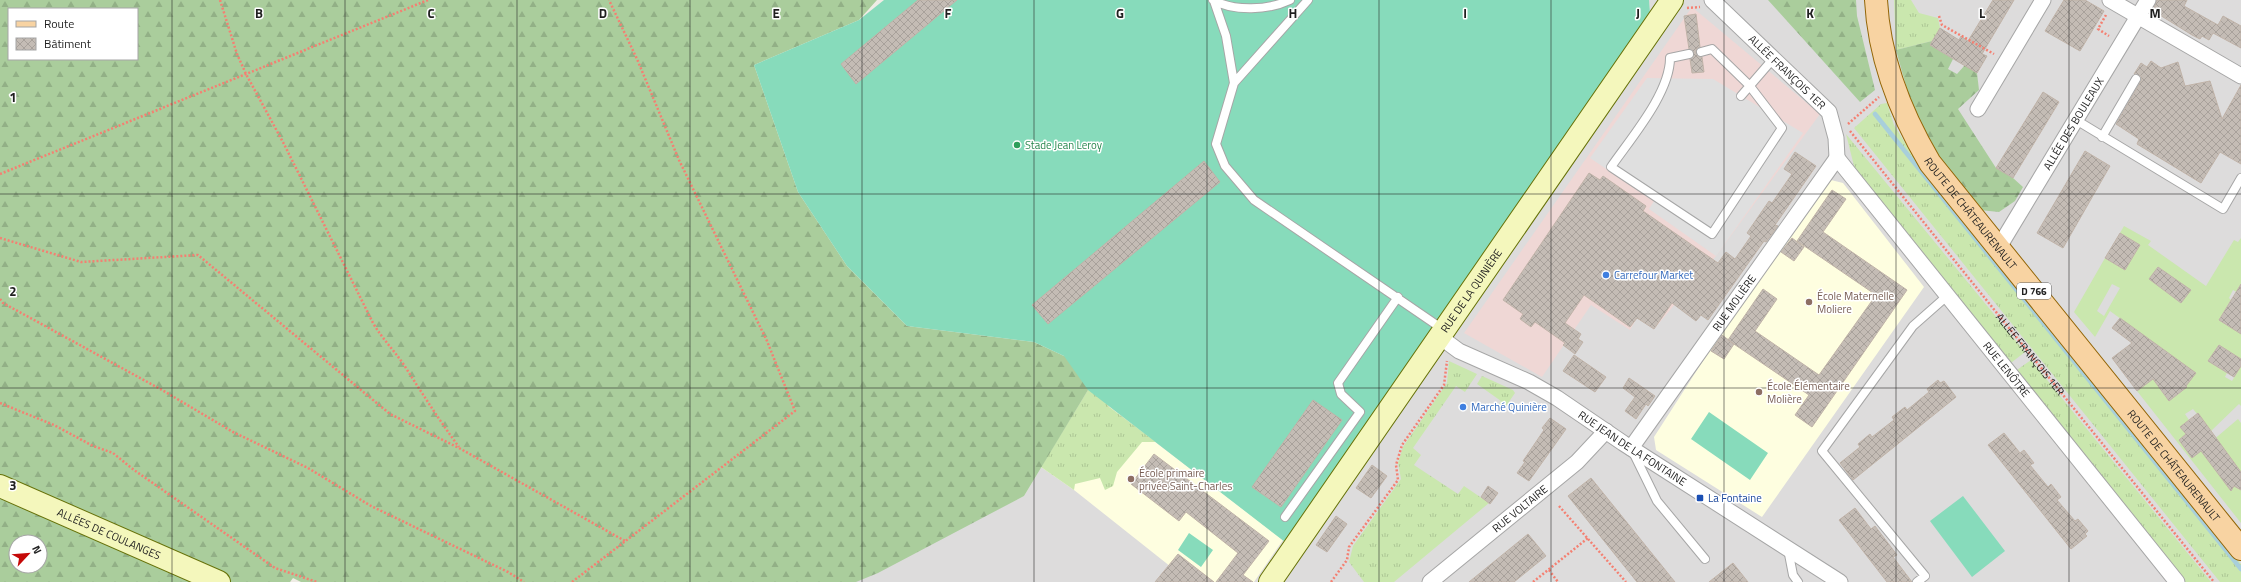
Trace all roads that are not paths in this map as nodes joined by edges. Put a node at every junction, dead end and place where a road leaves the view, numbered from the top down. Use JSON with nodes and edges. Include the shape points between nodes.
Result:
{"nodes":[{"id":1,"x":1214,"y":0,"type":"edge"},
{"id":2,"x":1290,"y":0,"type":"edge"},
{"id":3,"x":1308,"y":0,"type":"edge"},
{"id":4,"x":1672,"y":0,"type":"edge"},
{"id":5,"x":1712,"y":0,"type":"edge"},
{"id":6,"x":1876,"y":0,"type":"edge"},
{"id":7,"x":2042,"y":0,"type":"edge"},
{"id":8,"x":2148,"y":0,"type":"edge"},
{"id":9,"x":2110,"y":4,"type":"edge"},
{"id":10,"x":2138,"y":17,"type":"junction"},
{"id":11,"x":1701,"y":52,"type":"dead end"},
{"id":12,"x":1689,"y":54,"type":"dead end"},
{"id":13,"x":1773,"y":59,"type":"junction"},
{"id":14,"x":2241,"y":76,"type":"edge"},
{"id":15,"x":2136,"y":79,"type":"dead end"},
{"id":16,"x":1234,"y":83,"type":"junction"},
{"id":17,"x":1750,"y":85,"type":"junction"},
{"id":18,"x":1741,"y":96,"type":"dead end"},
{"id":19,"x":1978,"y":110,"type":"dead end"},
{"id":20,"x":2076,"y":120,"type":"junction"},
{"id":21,"x":2102,"y":137,"type":"junction"},
{"id":22,"x":1837,"y":158,"type":"junction"},
{"id":23,"x":2241,"y":178,"type":"edge"},
{"id":24,"x":1999,"y":247,"type":"junction"},
{"id":25,"x":1947,"y":296,"type":"junction"},
{"id":26,"x":1398,"y":297,"type":"junction"},
{"id":27,"x":1442,"y":334,"type":"junction"},
{"id":28,"x":1606,"y":431,"type":"junction"},
{"id":29,"x":1631,"y":448,"type":"junction"},
{"id":30,"x":0,"y":486,"type":"edge"},
{"id":31,"x":1285,"y":517,"type":"dead end"},
{"id":32,"x":1787,"y":548,"type":"junction"},
{"id":33,"x":2241,"y":549,"type":"edge"},
{"id":34,"x":1706,"y":559,"type":"dead end"},
{"id":35,"x":219,"y":582,"type":"edge"},
{"id":36,"x":1270,"y":582,"type":"edge"},
{"id":37,"x":1430,"y":582,"type":"edge"},
{"id":38,"x":1798,"y":582,"type":"edge"},
{"id":39,"x":1840,"y":582,"type":"edge"},
{"id":40,"x":1918,"y":582,"type":"edge"},
{"id":41,"x":2177,"y":582,"type":"edge"}],
"edges":[{"from":1,"to":2,"type":"lane","via":[[1234,7],[1282,4]]},
{"from":1,"to":16,"type":"lane","via":[[1226,36]]},
{"from":3,"to":16,"type":"lane"},
{"from":4,"to":27,"type":"street","name":"RUE DE LA QUINIÈRE"},
{"from":5,"to":13,"type":"street","name":"ALLÉE FRANÇOIS 1ER"},
{"from":6,"to":24,"type":"main road","name":"ROUTE DE CHÂTEAURENAULT","number":"D 766","via":[[1886,59],[1896,94],[1912,132],[1930,163]]},
{"from":7,"to":19,"type":"street"},
{"from":8,"to":10,"type":"street","name":"ALLÉE DES BOULEAUX"},
{"from":9,"to":10,"type":"street"},
{"from":10,"to":14,"type":"street"},
{"from":10,"to":20,"type":"street","name":"ALLÉE DES BOULEAUX"},
{"from":11,"to":17,"type":"lane","via":[[1712,49]]},
{"from":12,"to":17,"type":"lane","via":[[1670,58],[1670,71],[1662,92],[1611,167],[1712,234],[1782,128]]},
{"from":13,"to":17,"type":"lane"},
{"from":13,"to":22,"type":"street","name":"ALLÉE FRANÇOIS 1ER","via":[[1829,112],[1836,138]]},
{"from":15,"to":21,"type":"lane"},
{"from":16,"to":26,"type":"lane","via":[[1216,144],[1225,166],[1254,200]]},
{"from":17,"to":18,"type":"lane"},
{"from":20,"to":21,"type":"lane"},
{"from":20,"to":24,"type":"street","name":"ALLÉE DES BOULEAUX"},
{"from":21,"to":23,"type":"lane","via":[[2223,208]]},
{"from":22,"to":25,"type":"street","name":"RUE LENÔTRE"},
{"from":22,"to":29,"type":"street","name":"RUE MOLIÈRE"},
{"from":24,"to":33,"type":"main road","name":"ROUTE DE CHÂTEAURENAULT","number":"D 766"},
{"from":25,"to":40,"type":"lane","via":[[1913,326],[1822,451],[1925,576]]},
{"from":25,"to":41,"type":"street","name":"RUE LENÔTRE"},
{"from":26,"to":27,"type":"lane"},
{"from":26,"to":31,"type":"lane","via":[[1338,382],[1341,394],[1360,412]]},
{"from":27,"to":28,"type":"street","name":"RUE JEAN DE LA FONTAINE","via":[[1459,351],[1529,382]]},
{"from":27,"to":36,"type":"street","name":"RUE DE LA QUINIÈRE"},
{"from":28,"to":29,"type":"street","name":"RUE JEAN DE LA FONTAINE"},
{"from":28,"to":37,"type":"street","name":"RUE VOLTAIRE","via":[[1577,462]]},
{"from":29,"to":32,"type":"street","name":"RUE JEAN DE LA FONTAINE"},
{"from":29,"to":34,"type":"lane","via":[[1657,500]]},
{"from":30,"to":35,"type":"street","name":"ALLÉES DE COULANGES"},
{"from":32,"to":38,"type":"lane","via":[[1793,576]]},
{"from":32,"to":39,"type":"street","name":"RUE JEAN DE LA FONTAINE"}]}
